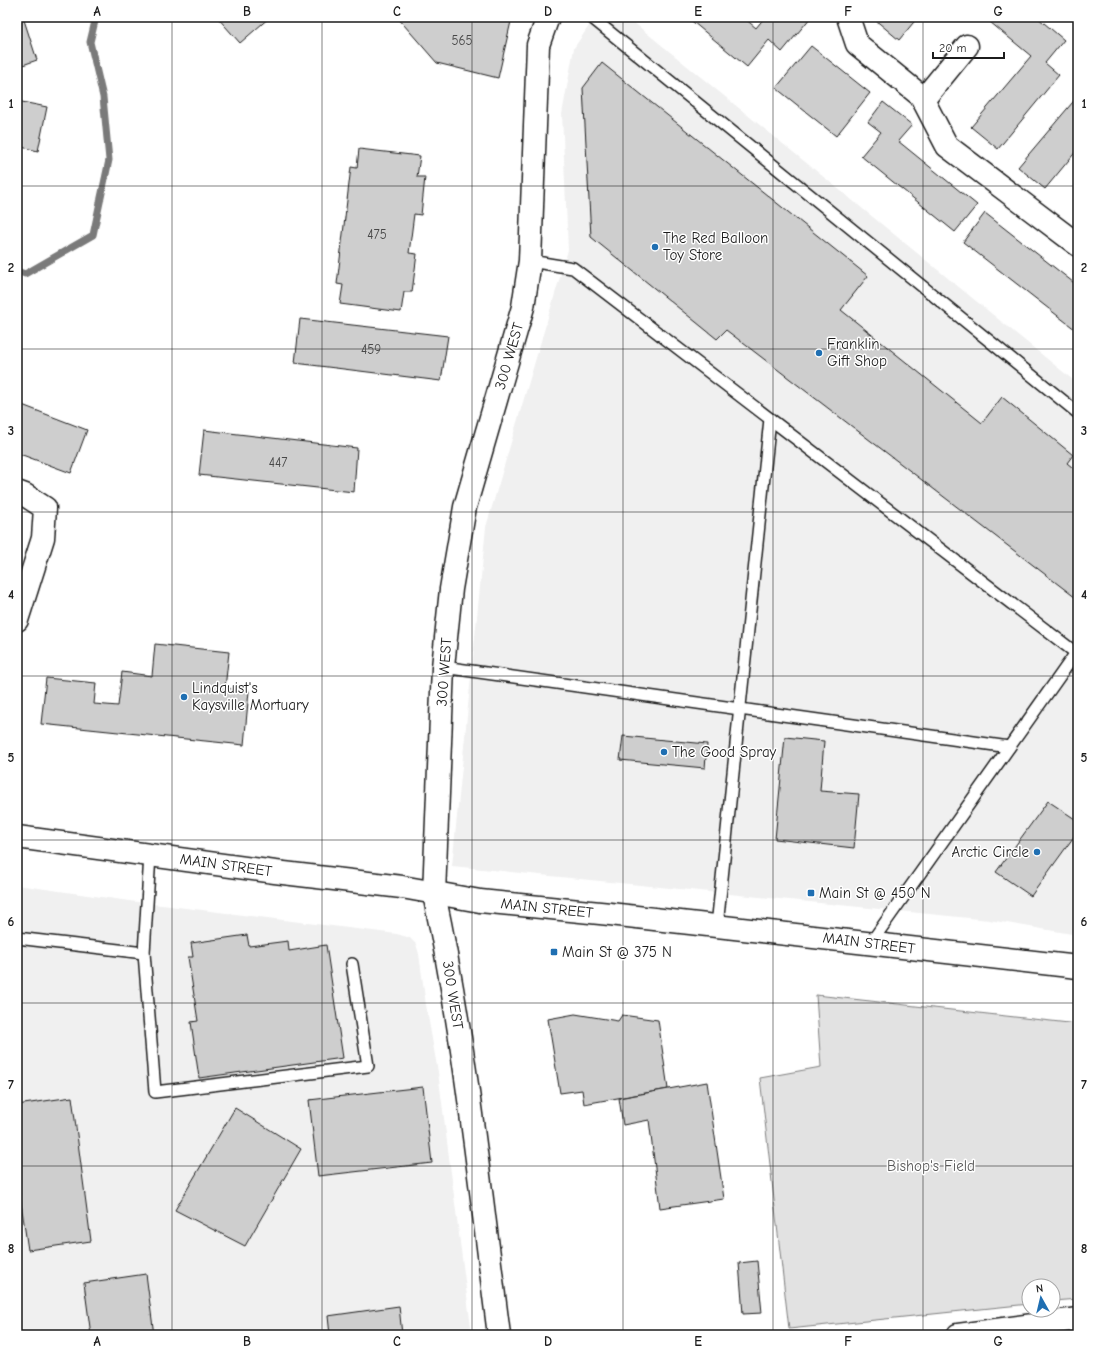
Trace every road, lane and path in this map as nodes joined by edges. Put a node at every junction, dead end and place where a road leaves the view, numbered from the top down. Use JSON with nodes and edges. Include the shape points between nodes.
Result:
{"nodes":[{"id":1,"x":548,"y":17,"type":"edge"},
{"id":2,"x":591,"y":17,"type":"edge"},
{"id":3,"x":848,"y":17,"type":"edge"},
{"id":4,"x":967,"y":46,"type":"dead end"},
{"id":5,"x":923,"y":100,"type":"junction"},
{"id":6,"x":1075,"y":238,"type":"edge"},
{"id":7,"x":530,"y":261,"type":"junction"},
{"id":8,"x":1078,"y":413,"type":"edge"},
{"id":9,"x":770,"y":419,"type":"junction"},
{"id":10,"x":17,"y":492,"type":"edge"},
{"id":11,"x":17,"y":620,"type":"edge"},
{"id":12,"x":1077,"y":652,"type":"edge"},
{"id":13,"x":443,"y":667,"type":"junction"},
{"id":14,"x":740,"y":709,"type":"junction"},
{"id":15,"x":1009,"y":747,"type":"junction"},
{"id":16,"x":17,"y":837,"type":"edge"},
{"id":17,"x":150,"y":855,"type":"junction"},
{"id":18,"x":434,"y":894,"type":"junction"},
{"id":19,"x":717,"y":926,"type":"junction"},
{"id":20,"x":17,"y":938,"type":"edge"},
{"id":21,"x":870,"y":944,"type":"junction"},
{"id":22,"x":144,"y":953,"type":"junction"},
{"id":23,"x":352,"y":964,"type":"dead end"},
{"id":24,"x":1078,"y":967,"type":"edge"},
{"id":25,"x":1078,"y":1319,"type":"edge"},
{"id":26,"x":1005,"y":1332,"type":"edge"},
{"id":27,"x":499,"y":1335,"type":"edge"},
{"id":28,"x":958,"y":1335,"type":"edge"}],
"edges":[{"from":1,"to":7,"type":"street","name":"300 WEST","via":[[538,45]]},
{"from":2,"to":8,"type":"lane"},
{"from":3,"to":5,"type":"street","via":[[857,44]]},
{"from":4,"to":5,"type":"street"},
{"from":5,"to":6,"type":"street","via":[[947,146]]},
{"from":7,"to":9,"type":"lane","via":[[573,268]]},
{"from":7,"to":13,"type":"street","name":"300 WEST","via":[[523,307],[465,507],[451,589]]},
{"from":9,"to":12,"type":"lane"},
{"from":9,"to":14,"type":"lane"},
{"from":10,"to":11,"type":"street","via":[[45,508],[43,538]]},
{"from":12,"to":15,"type":"lane"},
{"from":13,"to":14,"type":"lane"},
{"from":13,"to":18,"type":"street","name":"300 WEST"},
{"from":14,"to":15,"type":"lane"},
{"from":14,"to":19,"type":"lane"},
{"from":15,"to":21,"type":"lane"},
{"from":16,"to":17,"type":"street","name":"MAIN STREET"},
{"from":17,"to":18,"type":"street","name":"MAIN STREET","via":[[402,887]]},
{"from":17,"to":22,"type":"lane"},
{"from":18,"to":19,"type":"street","name":"MAIN STREET"},
{"from":18,"to":27,"type":"street","name":"300 WEST","via":[[446,948],[474,1133]]},
{"from":19,"to":21,"type":"street","name":"MAIN STREET"},
{"from":20,"to":22,"type":"lane"},
{"from":21,"to":24,"type":"street","name":"MAIN STREET"},
{"from":22,"to":23,"type":"lane","via":[[155,1092],[368,1066]]},
{"from":25,"to":26,"type":"street"},
{"from":26,"to":28,"type":"street"}]}
